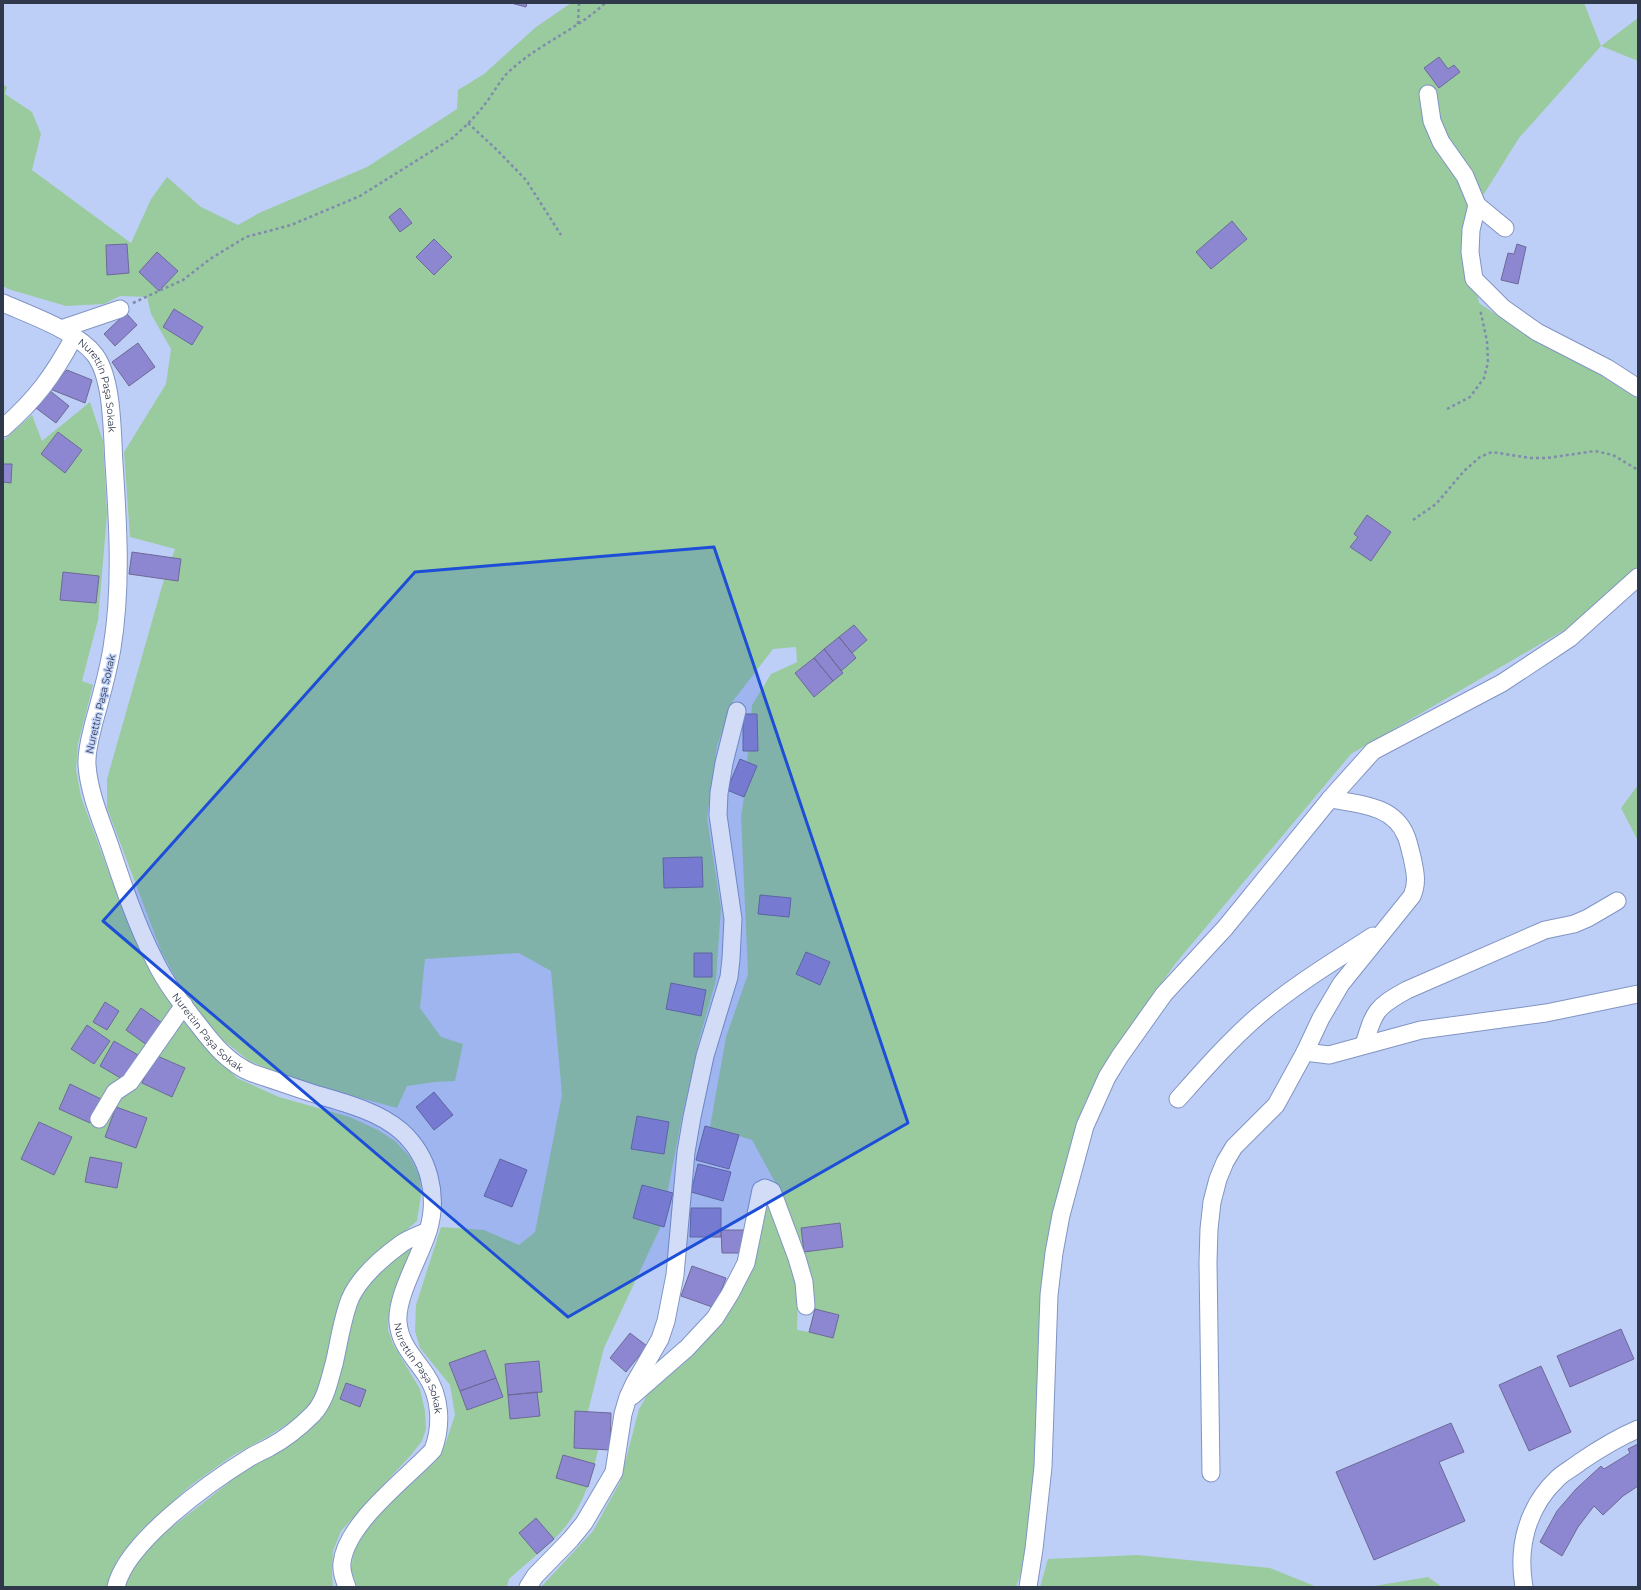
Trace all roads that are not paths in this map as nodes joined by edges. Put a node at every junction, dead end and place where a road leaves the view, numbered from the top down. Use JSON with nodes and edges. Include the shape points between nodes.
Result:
{"nodes":[{"id":1,"x":1428,"y":94,"type":"dead end"},
{"id":2,"x":1477,"y":205,"type":"junction"},
{"id":3,"x":1505,"y":228,"type":"dead end"},
{"id":4,"x":3,"y":302,"type":"edge"},
{"id":5,"x":120,"y":309,"type":"road end"},
{"id":6,"x":68,"y":333,"type":"junction"},
{"id":7,"x":1638,"y":388,"type":"edge"},
{"id":8,"x":3,"y":428,"type":"edge"},
{"id":9,"x":1638,"y":577,"type":"edge"},
{"id":10,"x":738,"y":711,"type":"dead end"},
{"id":11,"x":1330,"y":799,"type":"junction"},
{"id":12,"x":1617,"y":901,"type":"dead end"},
{"id":13,"x":1385,"y":929,"type":"junction"},
{"id":14,"x":1638,"y":994,"type":"edge"},
{"id":15,"x":184,"y":1005,"type":"junction"},
{"id":16,"x":1364,"y":1045,"type":"junction"},
{"id":17,"x":1305,"y":1052,"type":"junction"},
{"id":18,"x":1178,"y":1099,"type":"dead end"},
{"id":19,"x":99,"y":1119,"type":"dead end"},
{"id":20,"x":428,"y":1231,"type":"junction"},
{"id":21,"x":806,"y":1306,"type":"dead end"},
{"id":22,"x":628,"y":1400,"type":"junction"},
{"id":23,"x":1638,"y":1429,"type":"edge"},
{"id":24,"x":1211,"y":1473,"type":"dead end"},
{"id":25,"x":116,"y":1587,"type":"edge"},
{"id":26,"x":347,"y":1587,"type":"edge"},
{"id":27,"x":528,"y":1587,"type":"edge"},
{"id":28,"x":1028,"y":1587,"type":"edge"},
{"id":29,"x":1524,"y":1587,"type":"edge"}],
"edges":[{"from":1,"to":2,"type":"street","via":[[1432,121],[1441,142],[1465,176]]},
{"from":2,"to":3,"type":"street"},
{"from":2,"to":7,"type":"street","via":[[1470,252],[1474,280],[1503,308],[1537,332],[1607,368]]},
{"from":4,"to":6,"type":"street","name":"Nurettin Paşa Sokak"},
{"from":5,"to":6,"type":"street"},
{"from":6,"to":8,"type":"street","via":[[58,368],[27,406]]},
{"from":6,"to":15,"type":"street","name":"Nurettin Paşa Sokak","via":[[95,355],[106,381],[112,426],[119,548],[113,645],[89,741],[87,764],[91,787],[130,906],[155,962]]},
{"from":9,"to":11,"type":"street","via":[[1564,642],[1502,683],[1373,751]]},
{"from":10,"to":22,"type":"street","via":[[724,763],[718,808],[733,919],[732,959],[705,1056],[692,1117],[686,1152],[675,1275],[666,1321],[660,1339],[634,1384]]},
{"from":11,"to":13,"type":"street","via":[[1374,807],[1394,818],[1406,836],[1415,874],[1415,889]]},
{"from":11,"to":28,"type":"street","via":[[1225,928],[1164,994],[1120,1056],[1090,1113],[1061,1215],[1054,1253],[1049,1295],[1043,1467]]},
{"from":12,"to":16,"type":"street","via":[[1588,918],[1574,924],[1545,930],[1387,1001],[1377,1010]]},
{"from":13,"to":17,"type":"street","via":[[1341,984]]},
{"from":13,"to":18,"type":"street","via":[[1330,964],[1258,1016]]},
{"from":14,"to":16,"type":"street","via":[[1546,1013],[1421,1030]]},
{"from":15,"to":19,"type":"street","via":[[130,1082],[114,1092]]},
{"from":15,"to":20,"type":"street","name":"Nurettin Paşa Sokak","via":[[213,1044],[239,1068],[347,1104],[376,1116],[400,1131],[413,1144],[428,1171],[433,1202]]},
{"from":16,"to":17,"type":"street","via":[[1329,1055]]},
{"from":17,"to":24,"type":"street","via":[[1276,1105],[1234,1147],[1218,1179],[1212,1202],[1208,1262]]},
{"from":20,"to":25,"type":"street","via":[[402,1244],[356,1286],[323,1400],[313,1413],[272,1446],[249,1458],[173,1513],[125,1565]]},
{"from":20,"to":26,"type":"street","name":"Nurettin Paşa Sokak","via":[[403,1293],[398,1321],[402,1342],[426,1374],[435,1395],[439,1420],[438,1438],[433,1450],[364,1518],[352,1535],[342,1563]]},
{"from":21,"to":22,"type":"street","via":[[804,1282],[797,1258],[772,1191],[765,1188],[761,1190],[757,1204],[752,1242],[746,1263],[715,1318],[687,1348]]},
{"from":22,"to":27,"type":"street","via":[[623,1414],[614,1472],[584,1523]]},
{"from":23,"to":29,"type":"street","via":[[1615,1439],[1595,1452],[1558,1478],[1543,1494],[1531,1515],[1524,1536],[1521,1563]]}]}
